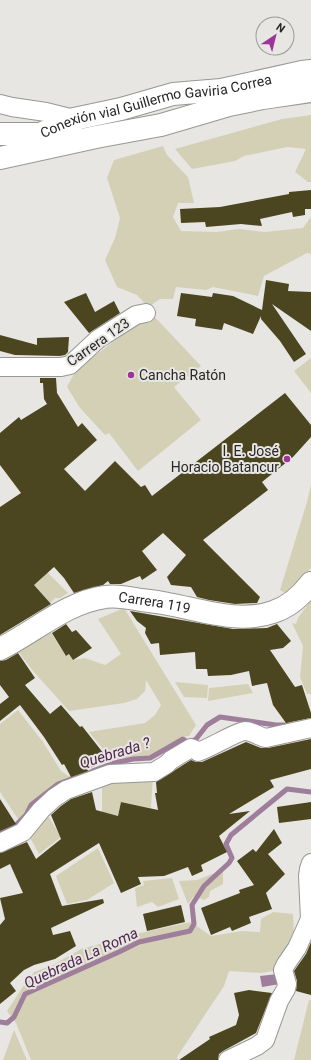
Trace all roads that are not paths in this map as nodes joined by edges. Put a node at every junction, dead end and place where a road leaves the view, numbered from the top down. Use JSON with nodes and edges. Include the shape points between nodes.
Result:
{"nodes":[{"id":1,"x":311,"y":71,"type":"edge"},
{"id":2,"x":311,"y":90,"type":"edge"},
{"id":3,"x":0,"y":104,"type":"edge"},
{"id":4,"x":74,"y":119,"type":"junction"},
{"id":5,"x":0,"y":134,"type":"edge"},
{"id":6,"x":76,"y":142,"type":"junction"},
{"id":7,"x":0,"y":158,"type":"edge"},
{"id":8,"x":146,"y":312,"type":"dead end"},
{"id":9,"x":0,"y":367,"type":"edge"},
{"id":10,"x":311,"y":583,"type":"edge"},
{"id":11,"x":0,"y":649,"type":"edge"},
{"id":12,"x":311,"y":728,"type":"edge"},
{"id":13,"x":0,"y":843,"type":"edge"},
{"id":14,"x":311,"y":864,"type":"edge"},
{"id":15,"x":228,"y":1060,"type":"edge"}],
"edges":[{"from":1,"to":4,"type":"main road","name":"Conexión vial Guillermo Gaviria Correa","via":[[221,90],[173,94]]},
{"from":2,"to":6,"type":"main road","name":"Conexión vial Guillermo Gaviria Correa","via":[[229,105],[161,125]]},
{"from":3,"to":4,"type":"street"},
{"from":4,"to":5,"type":"main road","name":"Conexión vial Guillermo Gaviria Correa","via":[[40,134]]},
{"from":4,"to":6,"type":"street"},
{"from":6,"to":7,"type":"main road","name":"Conexión vial Guillermo Gaviria Correa"},
{"from":8,"to":9,"type":"street","name":"Carrera 123","via":[[136,315],[98,339],[70,365],[61,368]]},
{"from":10,"to":11,"type":"main road","name":"Carrera 119","via":[[298,599],[284,607],[252,616],[209,612],[168,597],[108,596],[90,599]]},
{"from":12,"to":13,"type":"street","via":[[266,738],[244,731],[198,752],[191,748],[154,772],[110,774],[73,787],[54,798],[23,832]]},
{"from":14,"to":15,"type":"street","via":[[308,876],[310,919],[297,948],[283,970],[286,989],[265,1040]]}]}
